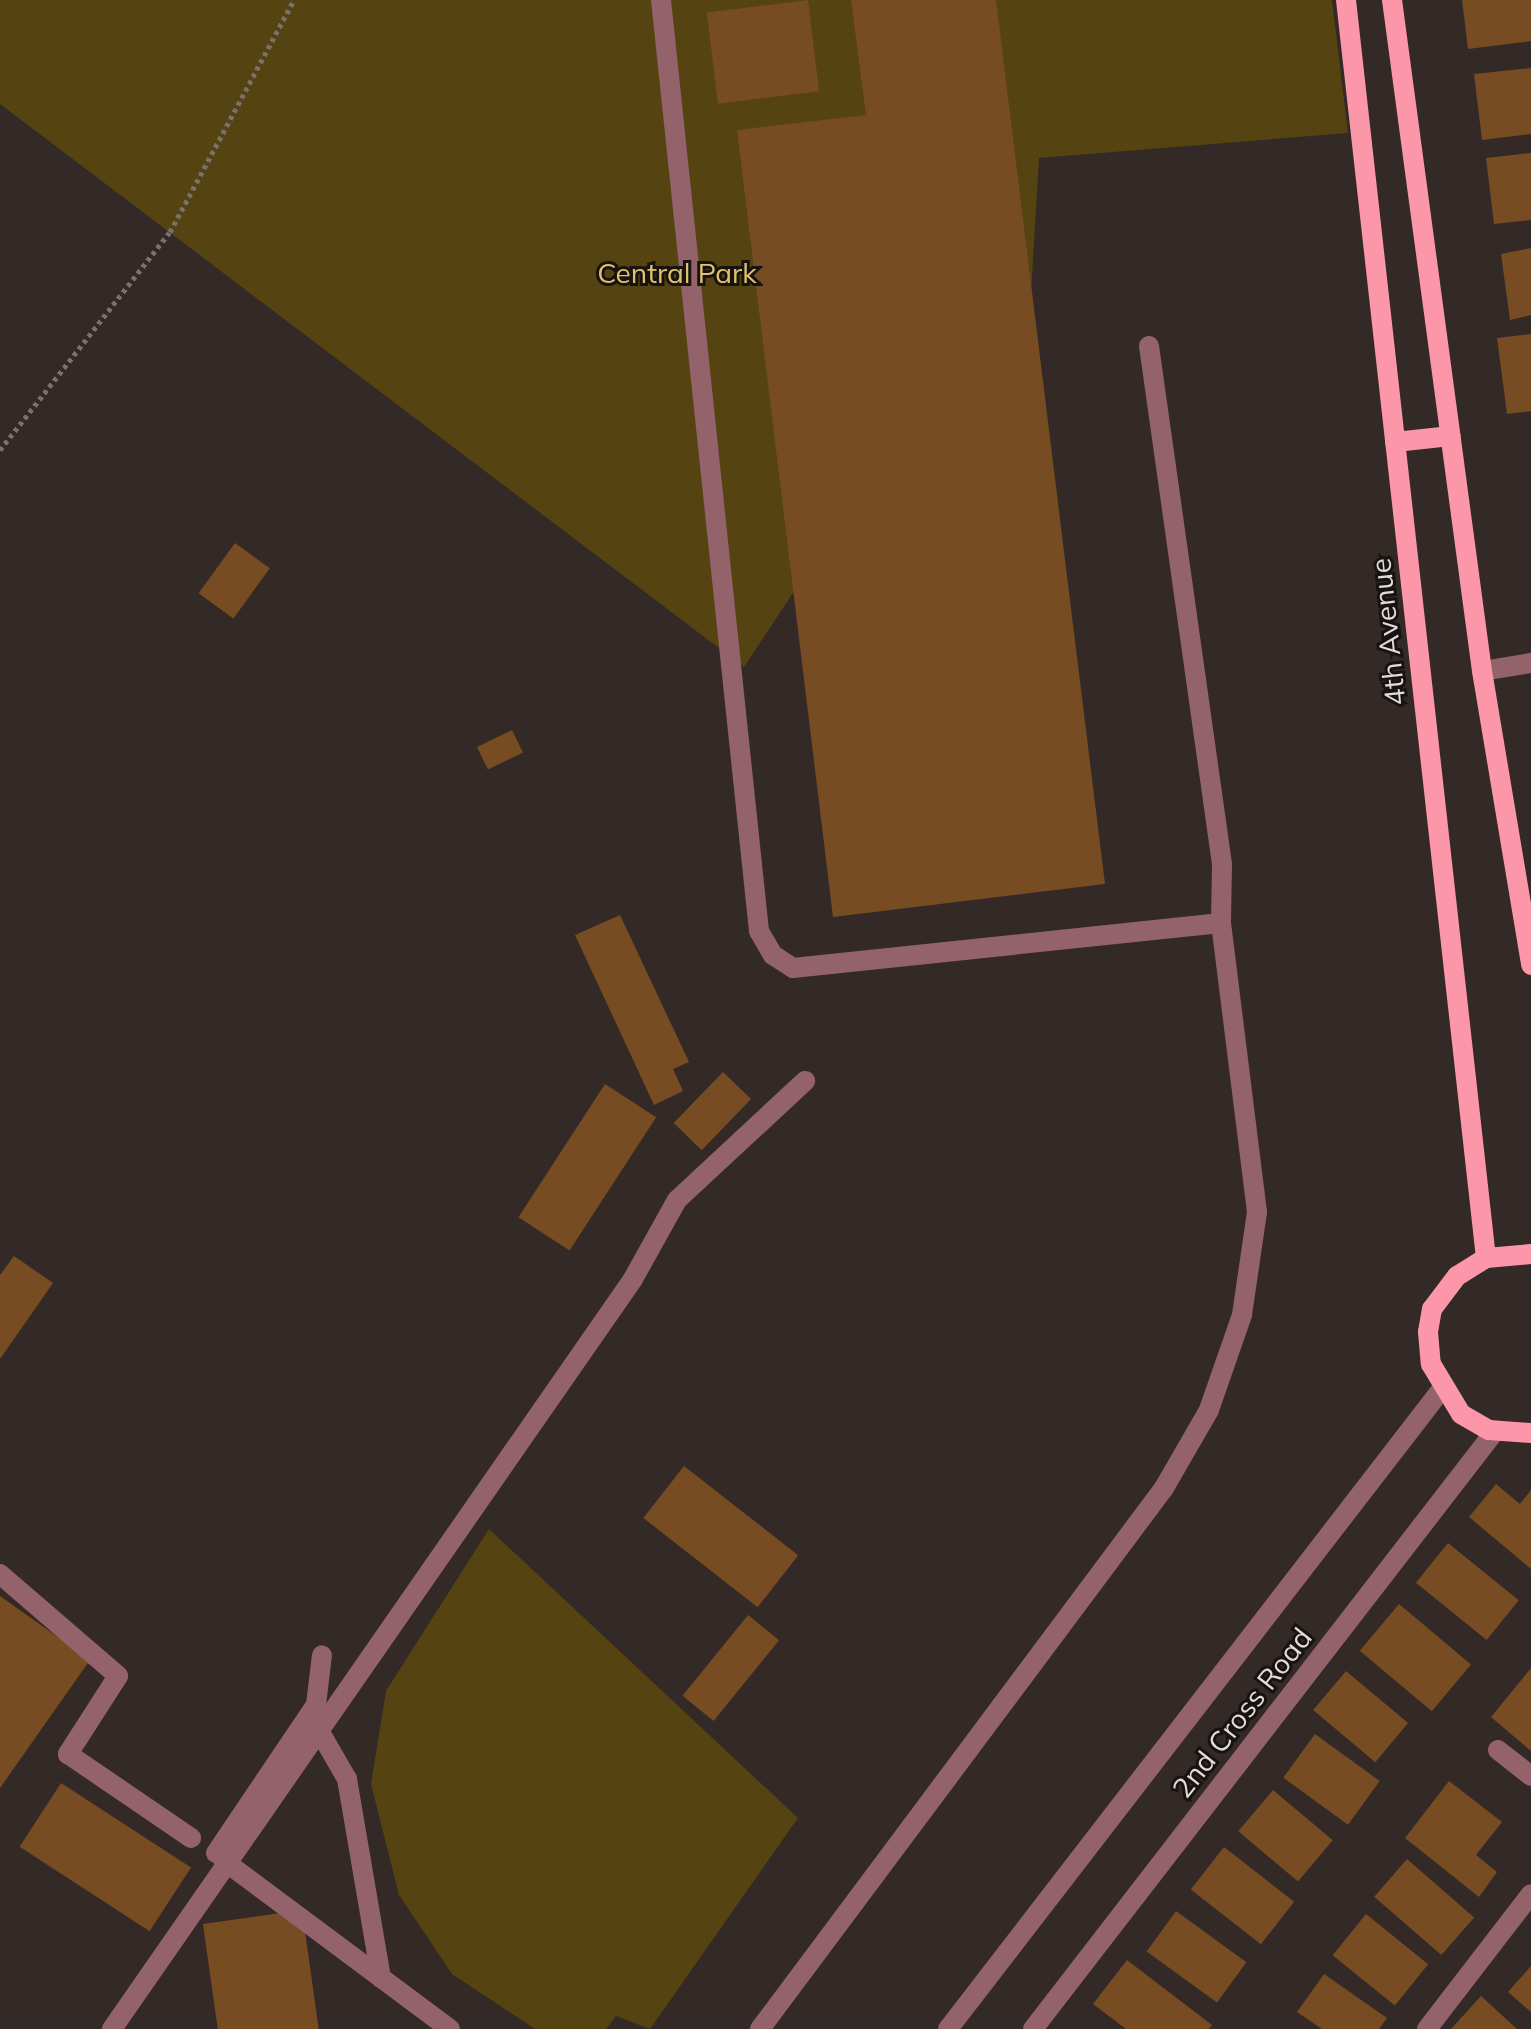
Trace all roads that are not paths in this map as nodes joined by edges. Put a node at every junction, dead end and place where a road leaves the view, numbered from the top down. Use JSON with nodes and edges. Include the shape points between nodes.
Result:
{"nodes":[{"id":1,"x":661,"y":0,"type":"edge"},
{"id":2,"x":1346,"y":0,"type":"edge"},
{"id":3,"x":1392,"y":0,"type":"edge"},
{"id":4,"x":1149,"y":346,"type":"dead end"},
{"id":5,"x":1451,"y":436,"type":"junction"},
{"id":6,"x":1395,"y":442,"type":"junction"},
{"id":7,"x":1531,"y":663,"type":"edge"},
{"id":8,"x":1482,"y":671,"type":"junction"},
{"id":9,"x":1221,"y":923,"type":"junction"},
{"id":10,"x":1531,"y":965,"type":"edge"},
{"id":11,"x":805,"y":1081,"type":"dead end"},
{"id":12,"x":1531,"y":1254,"type":"edge"},
{"id":13,"x":1486,"y":1258,"type":"junction"},
{"id":14,"x":1441,"y":1390,"type":"junction"},
{"id":15,"x":1495,"y":1431,"type":"junction"},
{"id":16,"x":1531,"y":1433,"type":"edge"},
{"id":17,"x":0,"y":1574,"type":"edge"},
{"id":18,"x":322,"y":1655,"type":"dead end"},
{"id":19,"x":321,"y":1734,"type":"junction"},
{"id":20,"x":1498,"y":1750,"type":"dead end"},
{"id":21,"x":1531,"y":1776,"type":"edge"},
{"id":22,"x":191,"y":1838,"type":"dead end"},
{"id":23,"x":224,"y":1861,"type":"junction"},
{"id":24,"x":1531,"y":1894,"type":"edge"},
{"id":25,"x":381,"y":1978,"type":"junction"},
{"id":26,"x":96,"y":2029,"type":"edge"},
{"id":27,"x":112,"y":2029,"type":"edge"},
{"id":28,"x":450,"y":2029,"type":"edge"},
{"id":29,"x":760,"y":2029,"type":"edge"},
{"id":30,"x":948,"y":2029,"type":"edge"},
{"id":31,"x":1033,"y":2029,"type":"edge"},
{"id":32,"x":1427,"y":2029,"type":"edge"}],
"edges":[{"from":1,"to":9,"type":"street","via":[[759,931],[773,955],[793,968]]},
{"from":2,"to":6,"type":"main road","name":"4th Avenue"},
{"from":3,"to":5,"type":"main road"},
{"from":4,"to":9,"type":"street","via":[[1222,864]]},
{"from":5,"to":6,"type":"main road"},
{"from":5,"to":8,"type":"main road"},
{"from":6,"to":13,"type":"main road","name":"4th Avenue"},
{"from":7,"to":8,"type":"street"},
{"from":8,"to":10,"type":"main road"},
{"from":9,"to":29,"type":"street","via":[[1257,1212],[1242,1315],[1209,1410],[1164,1488]]},
{"from":11,"to":19,"type":"street","via":[[677,1200],[633,1279]]},
{"from":12,"to":13,"type":"main road"},
{"from":13,"to":14,"type":"main road","via":[[1457,1276],[1432,1309],[1431,1364]]},
{"from":14,"to":15,"type":"main road","via":[[1461,1414]]},
{"from":14,"to":30,"type":"street"},
{"from":15,"to":16,"type":"main road"},
{"from":15,"to":31,"type":"street","name":"2nd Cross Road"},
{"from":17,"to":22,"type":"street","via":[[118,1676],[68,1754]]},
{"from":18,"to":26,"type":"street","via":[[316,1705]]},
{"from":19,"to":23,"type":"street"},
{"from":19,"to":25,"type":"street","via":[[347,1779]]},
{"from":20,"to":21,"type":"street"},
{"from":23,"to":25,"type":"street"},
{"from":23,"to":27,"type":"street"},
{"from":24,"to":32,"type":"street"},
{"from":25,"to":28,"type":"street"}]}
